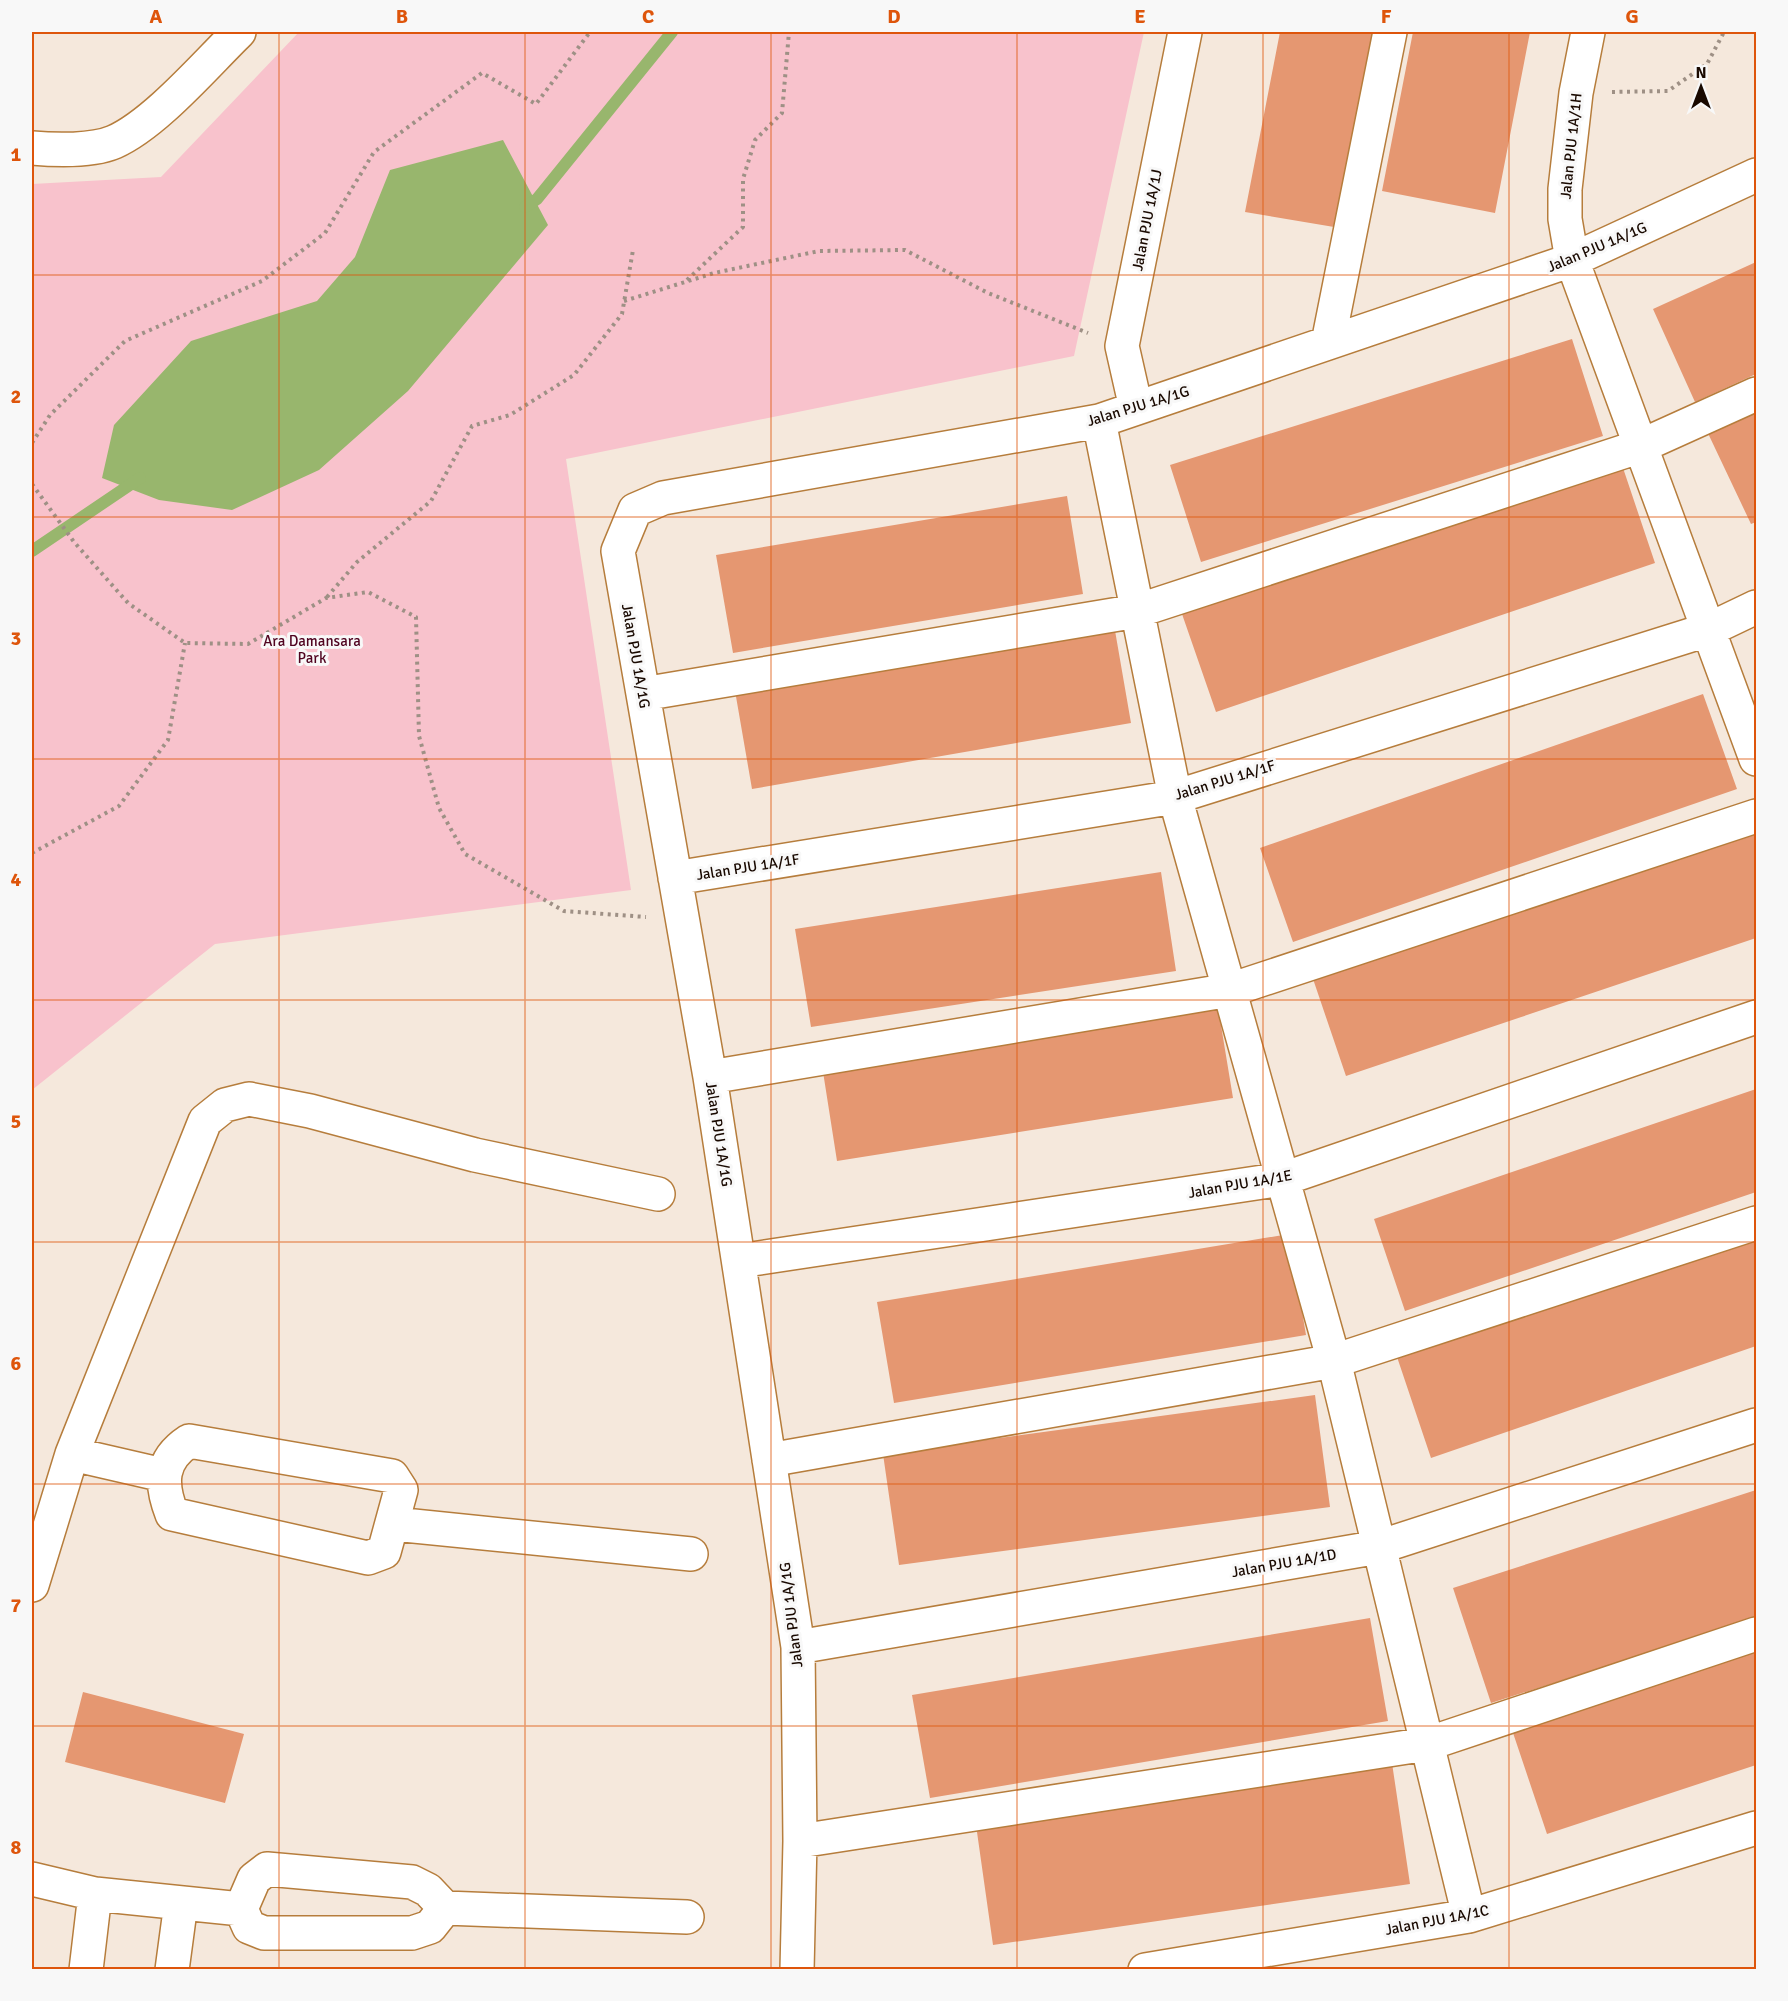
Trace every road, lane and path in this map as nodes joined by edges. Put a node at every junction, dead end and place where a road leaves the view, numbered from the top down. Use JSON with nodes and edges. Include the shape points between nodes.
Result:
{"nodes":[{"id":1,"x":239,"y":32,"type":"edge"},
{"id":2,"x":590,"y":32,"type":"edge"},
{"id":3,"x":789,"y":32,"type":"edge"},
{"id":4,"x":1185,"y":32,"type":"edge"},
{"id":5,"x":1390,"y":32,"type":"edge"},
{"id":6,"x":1588,"y":32,"type":"edge"},
{"id":7,"x":1724,"y":32,"type":"edge"},
{"id":8,"x":1576,"y":93,"type":"junction"},
{"id":9,"x":32,"y":148,"type":"edge"},
{"id":10,"x":1756,"y":175,"type":"edge"},
{"id":11,"x":633,"y":250,"type":"dead end"},
{"id":12,"x":1572,"y":260,"type":"junction"},
{"id":13,"x":685,"y":282,"type":"junction"},
{"id":14,"x":624,"y":301,"type":"junction"},
{"id":15,"x":1328,"y":343,"type":"junction"},
{"id":16,"x":1122,"y":346,"type":"junction"},
{"id":17,"x":1756,"y":394,"type":"edge"},
{"id":18,"x":1136,"y":408,"type":"junction"},
{"id":19,"x":1099,"y":421,"type":"junction"},
{"id":20,"x":32,"y":442,"type":"edge"},
{"id":21,"x":1641,"y":446,"type":"junction"},
{"id":22,"x":32,"y":484,"type":"edge"},
{"id":23,"x":326,"y":598,"type":"junction"},
{"id":24,"x":1756,"y":607,"type":"edge"},
{"id":25,"x":1137,"y":611,"type":"junction"},
{"id":26,"x":1710,"y":629,"type":"junction"},
{"id":27,"x":185,"y":643,"type":"junction"},
{"id":28,"x":643,"y":694,"type":"junction"},
{"id":29,"x":1756,"y":759,"type":"edge"},
{"id":30,"x":1175,"y":797,"type":"junction"},
{"id":31,"x":1756,"y":816,"type":"edge"},
{"id":32,"x":32,"y":853,"type":"edge"},
{"id":33,"x":675,"y":878,"type":"junction"},
{"id":34,"x":683,"y":920,"type":"junction"},
{"id":35,"x":1230,"y":990,"type":"junction"},
{"id":36,"x":1756,"y":1017,"type":"edge"},
{"id":37,"x":710,"y":1077,"type":"junction"},
{"id":38,"x":1283,"y":1179,"type":"junction"},
{"id":39,"x":658,"y":1194,"type":"dead end"},
{"id":40,"x":1756,"y":1223,"type":"edge"},
{"id":41,"x":739,"y":1261,"type":"junction"},
{"id":42,"x":1334,"y":1361,"type":"junction"},
{"id":43,"x":1756,"y":1425,"type":"edge"},
{"id":44,"x":72,"y":1454,"type":"junction"},
{"id":45,"x":769,"y":1460,"type":"junction"},
{"id":46,"x":164,"y":1475,"type":"junction"},
{"id":47,"x":394,"y":1524,"type":"junction"},
{"id":48,"x":1379,"y":1547,"type":"junction"},
{"id":49,"x":691,"y":1554,"type":"dead end"},
{"id":50,"x":32,"y":1585,"type":"edge"},
{"id":51,"x":1756,"y":1634,"type":"edge"},
{"id":52,"x":798,"y":1647,"type":"junction"},
{"id":53,"x":1426,"y":1744,"type":"junction"},
{"id":54,"x":1756,"y":1828,"type":"edge"},
{"id":55,"x":800,"y":1841,"type":"junction"},
{"id":56,"x":32,"y":1879,"type":"edge"},
{"id":57,"x":95,"y":1894,"type":"junction"},
{"id":58,"x":181,"y":1903,"type":"junction"},
{"id":59,"x":445,"y":1908,"type":"junction"},
{"id":60,"x":241,"y":1909,"type":"junction"},
{"id":61,"x":1469,"y":1916,"type":"junction"},
{"id":62,"x":687,"y":1917,"type":"dead end"},
{"id":63,"x":86,"y":1970,"type":"edge"},
{"id":64,"x":172,"y":1970,"type":"edge"},
{"id":65,"x":797,"y":1970,"type":"edge"},
{"id":66,"x":1145,"y":1970,"type":"edge"}],
"edges":[{"from":1,"to":9,"type":"street","via":[[156,113],[114,142],[62,150]]},
{"from":2,"to":20,"type":"path","via":[[536,104],[482,73],[374,152],[325,233],[262,282],[125,341],[50,415]]},
{"from":3,"to":13,"type":"path","via":[[782,113],[755,140],[743,180],[743,227]]},
{"from":4,"to":16,"type":"street","name":"Jalan PJU 1A/1J"},
{"from":5,"to":15,"type":"street"},
{"from":6,"to":8,"type":"street","name":"Jalan PJU 1A/1H"},
{"from":7,"to":8,"type":"path","via":[[1707,64],[1668,91]]},
{"from":8,"to":12,"type":"street","name":"Jalan PJU 1A/1H","via":[[1564,219]]},
{"from":10,"to":12,"type":"street","name":"Jalan PJU 1A/1G"},
{"from":11,"to":14,"type":"path"},
{"from":12,"to":15,"type":"street","name":"Jalan PJU 1A/1G"},
{"from":12,"to":21,"type":"street","name":"Jalan PJU 1A/1H"},
{"from":13,"to":14,"type":"path"},
{"from":13,"to":16,"type":"path","via":[[819,251],[905,250],[988,293]]},
{"from":14,"to":23,"type":"path","via":[[622,314],[574,375],[510,415],[472,426],[431,501],[357,562]]},
{"from":15,"to":18,"type":"street","name":"Jalan PJU 1A/1G"},
{"from":16,"to":18,"type":"street","name":"Jalan PJU 1A/1J"},
{"from":17,"to":21,"type":"street"},
{"from":18,"to":19,"type":"street","name":"Jalan PJU 1A/1G"},
{"from":19,"to":25,"type":"street"},
{"from":19,"to":28,"type":"street","name":"Jalan PJU 1A/1G","via":[[663,498],[635,510],[618,551]]},
{"from":21,"to":25,"type":"street"},
{"from":21,"to":26,"type":"street","name":"Jalan PJU 1A/1H"},
{"from":22,"to":27,"type":"path","via":[[74,542],[128,603]]},
{"from":23,"to":27,"type":"path","via":[[248,644]]},
{"from":23,"to":34,"type":"path","via":[[368,592],[417,618],[419,736],[440,808],[465,854],[564,911]]},
{"from":24,"to":26,"type":"street","name":"Jalan PJU 1A/1F"},
{"from":25,"to":28,"type":"street"},
{"from":25,"to":30,"type":"street"},
{"from":26,"to":29,"type":"street","name":"Jalan PJU 1A/1H"},
{"from":26,"to":30,"type":"street","name":"Jalan PJU 1A/1F"},
{"from":27,"to":32,"type":"path","via":[[168,740],[119,806]]},
{"from":28,"to":33,"type":"street","name":"Jalan PJU 1A/1G"},
{"from":30,"to":33,"type":"street","name":"Jalan PJU 1A/1F"},
{"from":30,"to":35,"type":"street"},
{"from":31,"to":35,"type":"street"},
{"from":33,"to":34,"type":"street","name":"Jalan PJU 1A/1G"},
{"from":34,"to":37,"type":"street","name":"Jalan PJU 1A/1G"},
{"from":35,"to":37,"type":"street"},
{"from":35,"to":38,"type":"street"},
{"from":36,"to":38,"type":"street","name":"Jalan PJU 1A/1E"},
{"from":37,"to":41,"type":"street","name":"Jalan PJU 1A/1G"},
{"from":38,"to":41,"type":"street","name":"Jalan PJU 1A/1E"},
{"from":38,"to":42,"type":"street"},
{"from":39,"to":44,"type":"street","via":[[475,1155],[310,1111],[249,1099],[225,1104],[205,1121]]},
{"from":40,"to":42,"type":"street"},
{"from":41,"to":45,"type":"street","name":"Jalan PJU 1A/1G"},
{"from":42,"to":45,"type":"street"},
{"from":42,"to":48,"type":"street"},
{"from":43,"to":48,"type":"street","name":"Jalan PJU 1A/1D"},
{"from":44,"to":46,"type":"street"},
{"from":44,"to":50,"type":"street"},
{"from":45,"to":52,"type":"street","name":"Jalan PJU 1A/1G"},
{"from":46,"to":47,"type":"street","via":[[164,1493],[172,1514],[368,1558],[384,1552]]},
{"from":46,"to":47,"type":"street","via":[[177,1449],[189,1441],[392,1476],[401,1490]]},
{"from":47,"to":49,"type":"street"},
{"from":48,"to":52,"type":"street","name":"Jalan PJU 1A/1D"},
{"from":48,"to":53,"type":"street"},
{"from":51,"to":53,"type":"street"},
{"from":52,"to":55,"type":"street","name":"Jalan PJU 1A/1G"},
{"from":53,"to":55,"type":"street"},
{"from":53,"to":61,"type":"street"},
{"from":54,"to":61,"type":"street","name":"Jalan PJU 1A/1C"},
{"from":55,"to":65,"type":"street","name":"Jalan PJU 1A/1G"},
{"from":56,"to":57,"type":"street"},
{"from":57,"to":58,"type":"street"},
{"from":57,"to":63,"type":"street"},
{"from":58,"to":60,"type":"street"},
{"from":58,"to":64,"type":"street"},
{"from":59,"to":60,"type":"street","via":[[430,1927],[412,1933],[264,1934],[249,1927]]},
{"from":59,"to":60,"type":"street","via":[[428,1890],[412,1882],[267,1869],[254,1879]]},
{"from":59,"to":62,"type":"street"},
{"from":61,"to":66,"type":"street","name":"Jalan PJU 1A/1C"}]}
